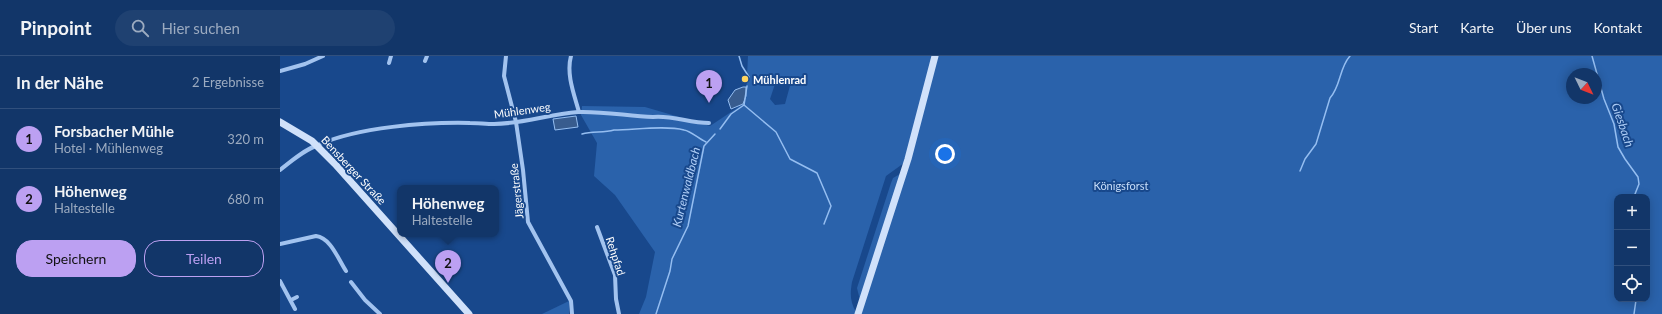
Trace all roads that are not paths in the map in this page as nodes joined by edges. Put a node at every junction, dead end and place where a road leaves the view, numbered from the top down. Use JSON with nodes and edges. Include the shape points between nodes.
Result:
{"nodes":[{"id":1,"x":323,"y":56,"type":"edge"},
{"id":2,"x":391,"y":56,"type":"edge"},
{"id":3,"x":427,"y":56,"type":"edge"},
{"id":4,"x":506,"y":56,"type":"edge"},
{"id":5,"x":571,"y":56,"type":"edge"},
{"id":6,"x":935,"y":56,"type":"edge"},
{"id":7,"x":425,"y":61,"type":"dead end"},
{"id":8,"x":389,"y":63,"type":"dead end"},
{"id":9,"x":280,"y":71,"type":"edge"},
{"id":10,"x":579,"y":112,"type":"junction"},
{"id":11,"x":280,"y":122,"type":"edge"},
{"id":12,"x":516,"y":122,"type":"junction"},
{"id":13,"x":709,"y":123,"type":"dead end"},
{"id":14,"x":316,"y":145,"type":"junction"},
{"id":15,"x":280,"y":170,"type":"edge"},
{"id":16,"x":597,"y":227,"type":"dead end"},
{"id":17,"x":397,"y":233,"type":"edge"},
{"id":18,"x":401,"y":237,"type":"edge"},
{"id":19,"x":280,"y":244,"type":"edge"},
{"id":20,"x":346,"y":272,"type":"dead end"},
{"id":21,"x":280,"y":281,"type":"edge"},
{"id":22,"x":352,"y":282,"type":"dead end"},
{"id":23,"x":297,"y":297,"type":"dead end"},
{"id":24,"x":291,"y":300,"type":"junction"},
{"id":25,"x":296,"y":309,"type":"dead end"},
{"id":26,"x":380,"y":314,"type":"edge"},
{"id":27,"x":469,"y":314,"type":"edge"},
{"id":28,"x":572,"y":314,"type":"edge"},
{"id":29,"x":619,"y":314,"type":"edge"},
{"id":30,"x":858,"y":314,"type":"edge"}],
"edges":[{"from":1,"to":9,"type":"street","via":[[312,62]]},
{"from":2,"to":8,"type":"street"},
{"from":3,"to":7,"type":"street"},
{"from":4,"to":12,"type":"street","name":"Jägerstraße","via":[[504,76]]},
{"from":5,"to":10,"type":"street","via":[[570,76]]},
{"from":6,"to":30,"type":"main road","via":[[908,159]]},
{"from":10,"to":12,"type":"street","name":"Mühlenweg","via":[[546,115]]},
{"from":10,"to":13,"type":"street","name":"Mühlenweg","via":[[665,116],[689,122]]},
{"from":11,"to":14,"type":"main road","name":"Bensberger Straße"},
{"from":12,"to":14,"type":"street","name":"Mühlenweg","via":[[424,124],[364,132]]},
{"from":12,"to":28,"type":"street","name":"Jägerstraße","via":[[528,222],[572,301]]},
{"from":14,"to":15,"type":"street","name":"Mühlenweg"},
{"from":14,"to":17,"type":"main road","name":"Bensberger Straße"},
{"from":16,"to":29,"type":"street","name":"Rehpfad","via":[[615,275]]},
{"from":18,"to":27,"type":"main road","name":"Bensberger Straße"},
{"from":19,"to":20,"type":"street","via":[[320,237],[331,246]]},
{"from":21,"to":24,"type":"street"},
{"from":22,"to":26,"type":"street","via":[[362,297]]},
{"from":23,"to":24,"type":"street"},
{"from":24,"to":25,"type":"street"}]}
